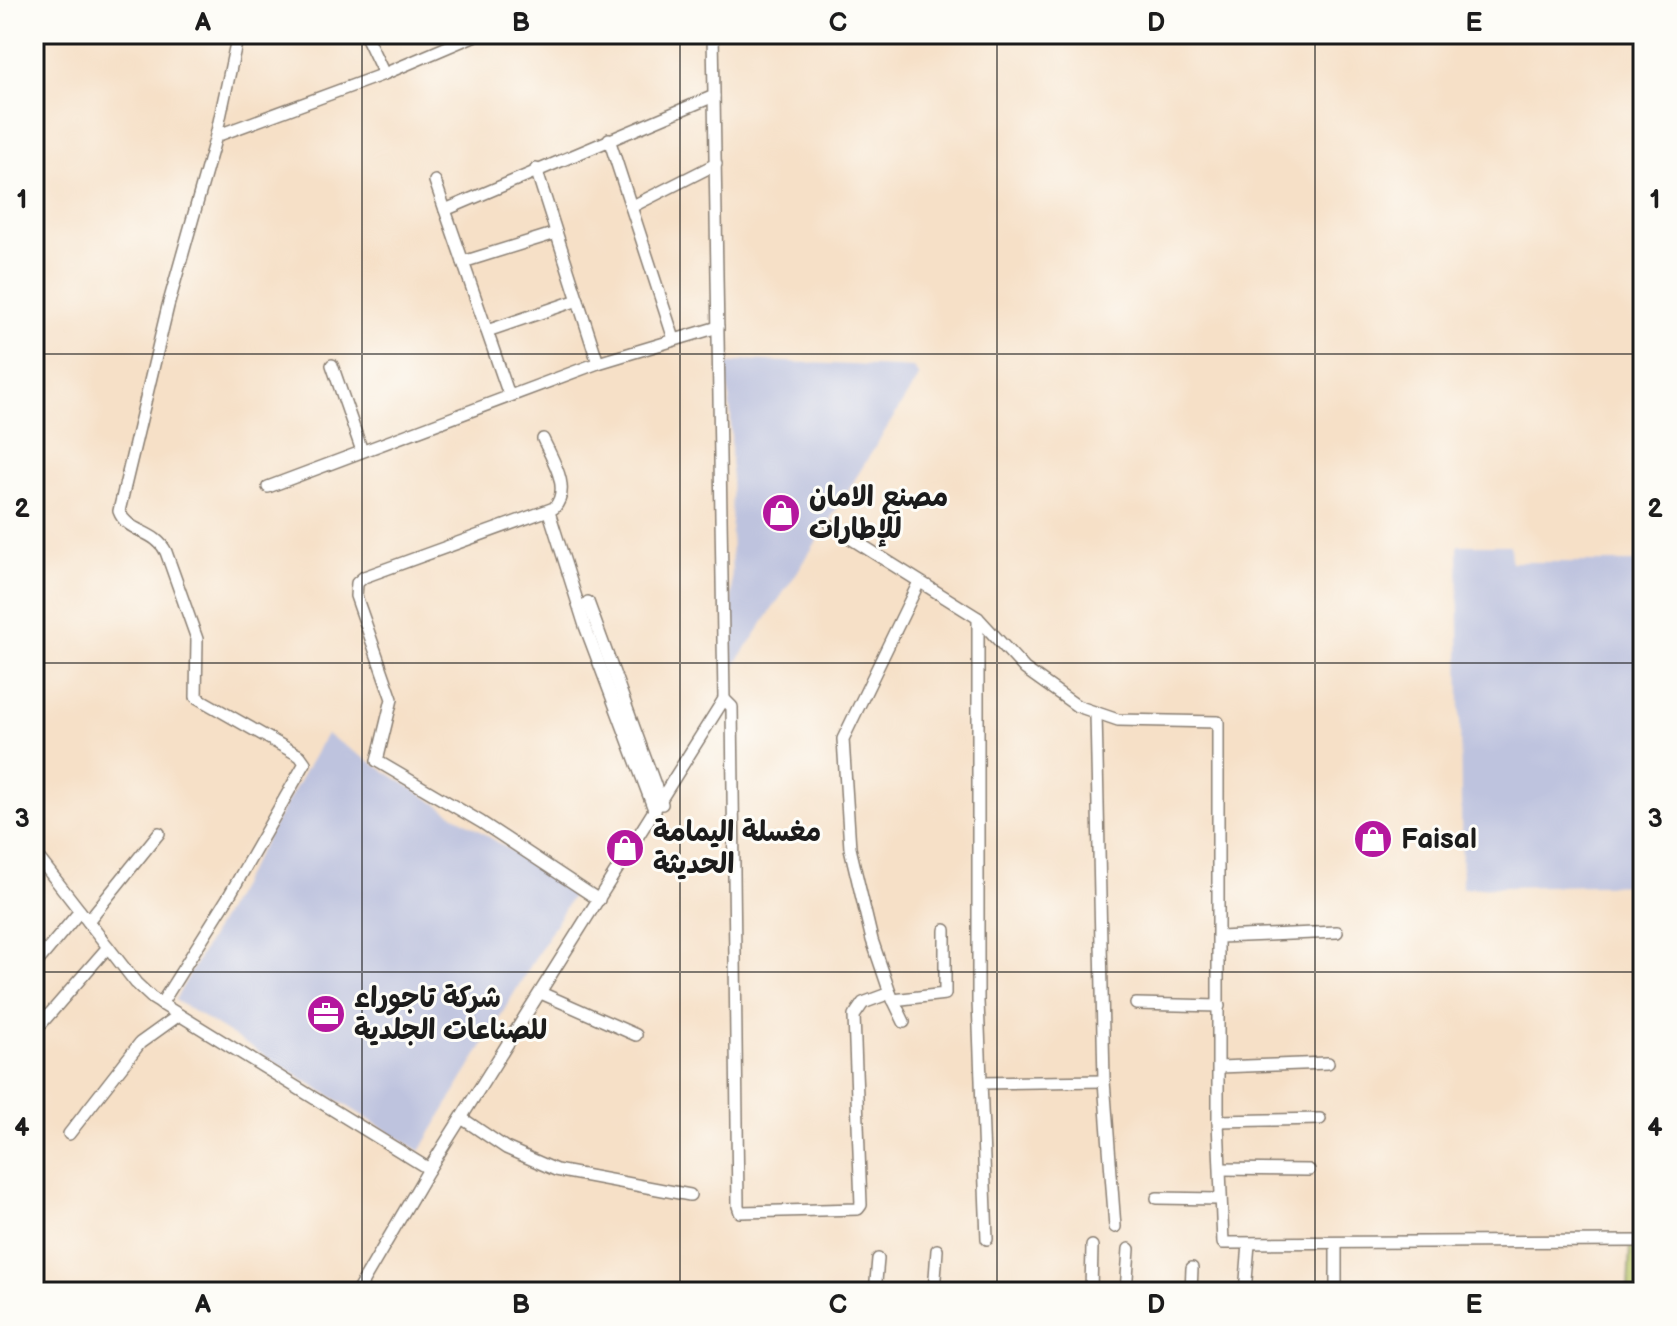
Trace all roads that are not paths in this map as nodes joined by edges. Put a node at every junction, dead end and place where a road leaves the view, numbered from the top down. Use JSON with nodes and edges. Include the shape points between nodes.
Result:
{"nodes":[{"id":1,"x":238,"y":34,"type":"edge"},
{"id":2,"x":365,"y":34,"type":"edge"},
{"id":3,"x":442,"y":34,"type":"edge"},
{"id":4,"x":478,"y":34,"type":"edge"},
{"id":5,"x":713,"y":34,"type":"edge"},
{"id":6,"x":446,"y":46,"type":"junction"},
{"id":7,"x":384,"y":74,"type":"junction"},
{"id":8,"x":714,"y":96,"type":"junction"},
{"id":9,"x":216,"y":136,"type":"junction"},
{"id":10,"x":609,"y":139,"type":"junction"},
{"id":11,"x":716,"y":164,"type":"junction"},
{"id":12,"x":536,"y":169,"type":"junction"},
{"id":13,"x":435,"y":181,"type":"dead end"},
{"id":14,"x":631,"y":207,"type":"junction"},
{"id":15,"x":445,"y":210,"type":"junction"},
{"id":16,"x":556,"y":233,"type":"junction"},
{"id":17,"x":463,"y":262,"type":"junction"},
{"id":18,"x":578,"y":300,"type":"junction"},
{"id":19,"x":718,"y":327,"type":"junction"},
{"id":20,"x":487,"y":331,"type":"junction"},
{"id":21,"x":674,"y":339,"type":"junction"},
{"id":22,"x":598,"y":363,"type":"junction"},
{"id":23,"x":332,"y":365,"type":"dead end"},
{"id":24,"x":509,"y":395,"type":"junction"},
{"id":25,"x":543,"y":439,"type":"dead end"},
{"id":26,"x":362,"y":451,"type":"junction"},
{"id":27,"x":268,"y":487,"type":"dead end"},
{"id":28,"x":549,"y":512,"type":"junction"},
{"id":29,"x":831,"y":526,"type":"dead end"},
{"id":30,"x":919,"y":582,"type":"junction"},
{"id":31,"x":588,"y":602,"type":"dead end"},
{"id":32,"x":978,"y":618,"type":"junction"},
{"id":33,"x":724,"y":699,"type":"junction"},
{"id":34,"x":1096,"y":713,"type":"junction"},
{"id":35,"x":658,"y":808,"type":"junction"},
{"id":36,"x":159,"y":833,"type":"dead end"},
{"id":37,"x":34,"y":852,"type":"edge"},
{"id":38,"x":599,"y":900,"type":"junction"},
{"id":39,"x":84,"y":916,"type":"junction"},
{"id":40,"x":945,"y":930,"type":"dead end"},
{"id":41,"x":1337,"y":932,"type":"dead end"},
{"id":42,"x":1219,"y":937,"type":"junction"},
{"id":43,"x":108,"y":947,"type":"junction"},
{"id":44,"x":34,"y":966,"type":"edge"},
{"id":45,"x":541,"y":993,"type":"junction"},
{"id":46,"x":891,"y":996,"type":"junction"},
{"id":47,"x":161,"y":1004,"type":"junction"},
{"id":48,"x":1136,"y":1004,"type":"dead end"},
{"id":49,"x":1219,"y":1006,"type":"junction"},
{"id":50,"x":179,"y":1015,"type":"junction"},
{"id":51,"x":904,"y":1022,"type":"dead end"},
{"id":52,"x":34,"y":1032,"type":"edge"},
{"id":53,"x":636,"y":1035,"type":"dead end"},
{"id":54,"x":1328,"y":1063,"type":"dead end"},
{"id":55,"x":1219,"y":1067,"type":"junction"},
{"id":56,"x":1104,"y":1081,"type":"junction"},
{"id":57,"x":982,"y":1083,"type":"junction"},
{"id":58,"x":463,"y":1119,"type":"junction"},
{"id":59,"x":1320,"y":1119,"type":"dead end"},
{"id":60,"x":1218,"y":1121,"type":"junction"},
{"id":61,"x":69,"y":1134,"type":"dead end"},
{"id":62,"x":429,"y":1169,"type":"junction"},
{"id":63,"x":1221,"y":1169,"type":"junction"},
{"id":64,"x":1309,"y":1170,"type":"dead end"},
{"id":65,"x":690,"y":1195,"type":"dead end"},
{"id":66,"x":1157,"y":1198,"type":"dead end"},
{"id":67,"x":1219,"y":1199,"type":"junction"},
{"id":68,"x":1115,"y":1227,"type":"dead end"},
{"id":69,"x":987,"y":1239,"type":"dead end"},
{"id":70,"x":1643,"y":1241,"type":"edge"},
{"id":71,"x":1249,"y":1244,"type":"junction"},
{"id":72,"x":1336,"y":1245,"type":"junction"},
{"id":73,"x":1092,"y":1246,"type":"dead end"},
{"id":74,"x":1129,"y":1249,"type":"dead end"},
{"id":75,"x":937,"y":1250,"type":"dead end"},
{"id":76,"x":878,"y":1259,"type":"dead end"},
{"id":77,"x":1192,"y":1268,"type":"dead end"},
{"id":78,"x":357,"y":1292,"type":"edge"},
{"id":79,"x":875,"y":1292,"type":"edge"},
{"id":80,"x":934,"y":1292,"type":"edge"},
{"id":81,"x":1091,"y":1292,"type":"edge"},
{"id":82,"x":1126,"y":1292,"type":"edge"},
{"id":83,"x":1191,"y":1292,"type":"edge"},
{"id":84,"x":1245,"y":1292,"type":"edge"},
{"id":85,"x":1336,"y":1292,"type":"edge"}],
"edges":[{"from":1,"to":9,"type":"street"},
{"from":2,"to":7,"type":"street"},
{"from":3,"to":6,"type":"street"},
{"from":4,"to":6,"type":"street"},
{"from":5,"to":8,"type":"street"},
{"from":6,"to":7,"type":"street"},
{"from":7,"to":9,"type":"street"},
{"from":8,"to":10,"type":"street"},
{"from":8,"to":11,"type":"street"},
{"from":9,"to":47,"type":"street","via":[[119,511],[128,524],[160,539],[166,552],[197,639],[196,697],[305,763]]},
{"from":10,"to":12,"type":"street"},
{"from":10,"to":14,"type":"street"},
{"from":11,"to":14,"type":"street"},
{"from":11,"to":19,"type":"street"},
{"from":12,"to":15,"type":"street"},
{"from":12,"to":16,"type":"street"},
{"from":13,"to":15,"type":"street"},
{"from":14,"to":21,"type":"street"},
{"from":15,"to":17,"type":"street"},
{"from":16,"to":17,"type":"street"},
{"from":16,"to":18,"type":"street"},
{"from":17,"to":20,"type":"street"},
{"from":18,"to":20,"type":"street"},
{"from":18,"to":22,"type":"street"},
{"from":19,"to":21,"type":"street"},
{"from":19,"to":33,"type":"street"},
{"from":20,"to":24,"type":"street"},
{"from":21,"to":22,"type":"street"},
{"from":22,"to":24,"type":"street"},
{"from":23,"to":26,"type":"street"},
{"from":24,"to":26,"type":"street"},
{"from":25,"to":28,"type":"street","via":[[563,488],[559,504]]},
{"from":26,"to":27,"type":"street"},
{"from":28,"to":35,"type":"street","via":[[585,626]]},
{"from":28,"to":38,"type":"street","via":[[359,579],[356,596],[392,699],[376,758]]},
{"from":29,"to":30,"type":"street"},
{"from":30,"to":32,"type":"street"},
{"from":30,"to":46,"type":"street","via":[[843,739],[850,848]]},
{"from":31,"to":35,"type":"street"},
{"from":32,"to":34,"type":"street","via":[[1051,691]]},
{"from":32,"to":57,"type":"street"},
{"from":33,"to":35,"type":"street"},
{"from":33,"to":46,"type":"street","via":[[732,707],[740,1212],[861,1205],[854,1016],[863,1003]]},
{"from":34,"to":42,"type":"street","via":[[1141,722],[1218,722]]},
{"from":34,"to":56,"type":"street"},
{"from":35,"to":38,"type":"street"},
{"from":36,"to":39,"type":"street"},
{"from":37,"to":39,"type":"street"},
{"from":38,"to":45,"type":"street"},
{"from":39,"to":43,"type":"street"},
{"from":39,"to":44,"type":"street"},
{"from":40,"to":46,"type":"street","via":[[945,994]]},
{"from":41,"to":42,"type":"street"},
{"from":42,"to":49,"type":"street"},
{"from":43,"to":47,"type":"street","via":[[136,983]]},
{"from":43,"to":52,"type":"street"},
{"from":45,"to":53,"type":"street"},
{"from":45,"to":58,"type":"street"},
{"from":46,"to":51,"type":"street"},
{"from":47,"to":50,"type":"street"},
{"from":48,"to":49,"type":"street"},
{"from":49,"to":55,"type":"street"},
{"from":50,"to":61,"type":"street","via":[[140,1043]]},
{"from":50,"to":62,"type":"street"},
{"from":54,"to":55,"type":"street"},
{"from":55,"to":60,"type":"street"},
{"from":56,"to":57,"type":"street"},
{"from":56,"to":68,"type":"street"},
{"from":57,"to":69,"type":"street"},
{"from":58,"to":62,"type":"street"},
{"from":58,"to":65,"type":"street","via":[[506,1148],[556,1170]]},
{"from":59,"to":60,"type":"street"},
{"from":60,"to":63,"type":"street"},
{"from":62,"to":78,"type":"street"},
{"from":63,"to":64,"type":"street"},
{"from":63,"to":67,"type":"street"},
{"from":66,"to":67,"type":"street"},
{"from":67,"to":71,"type":"street","via":[[1221,1241]]},
{"from":70,"to":72,"type":"street"},
{"from":71,"to":72,"type":"street"},
{"from":71,"to":84,"type":"street"},
{"from":72,"to":85,"type":"street"},
{"from":73,"to":81,"type":"street"},
{"from":74,"to":82,"type":"street"},
{"from":75,"to":80,"type":"street"},
{"from":76,"to":79,"type":"street"},
{"from":77,"to":83,"type":"street"}]}
